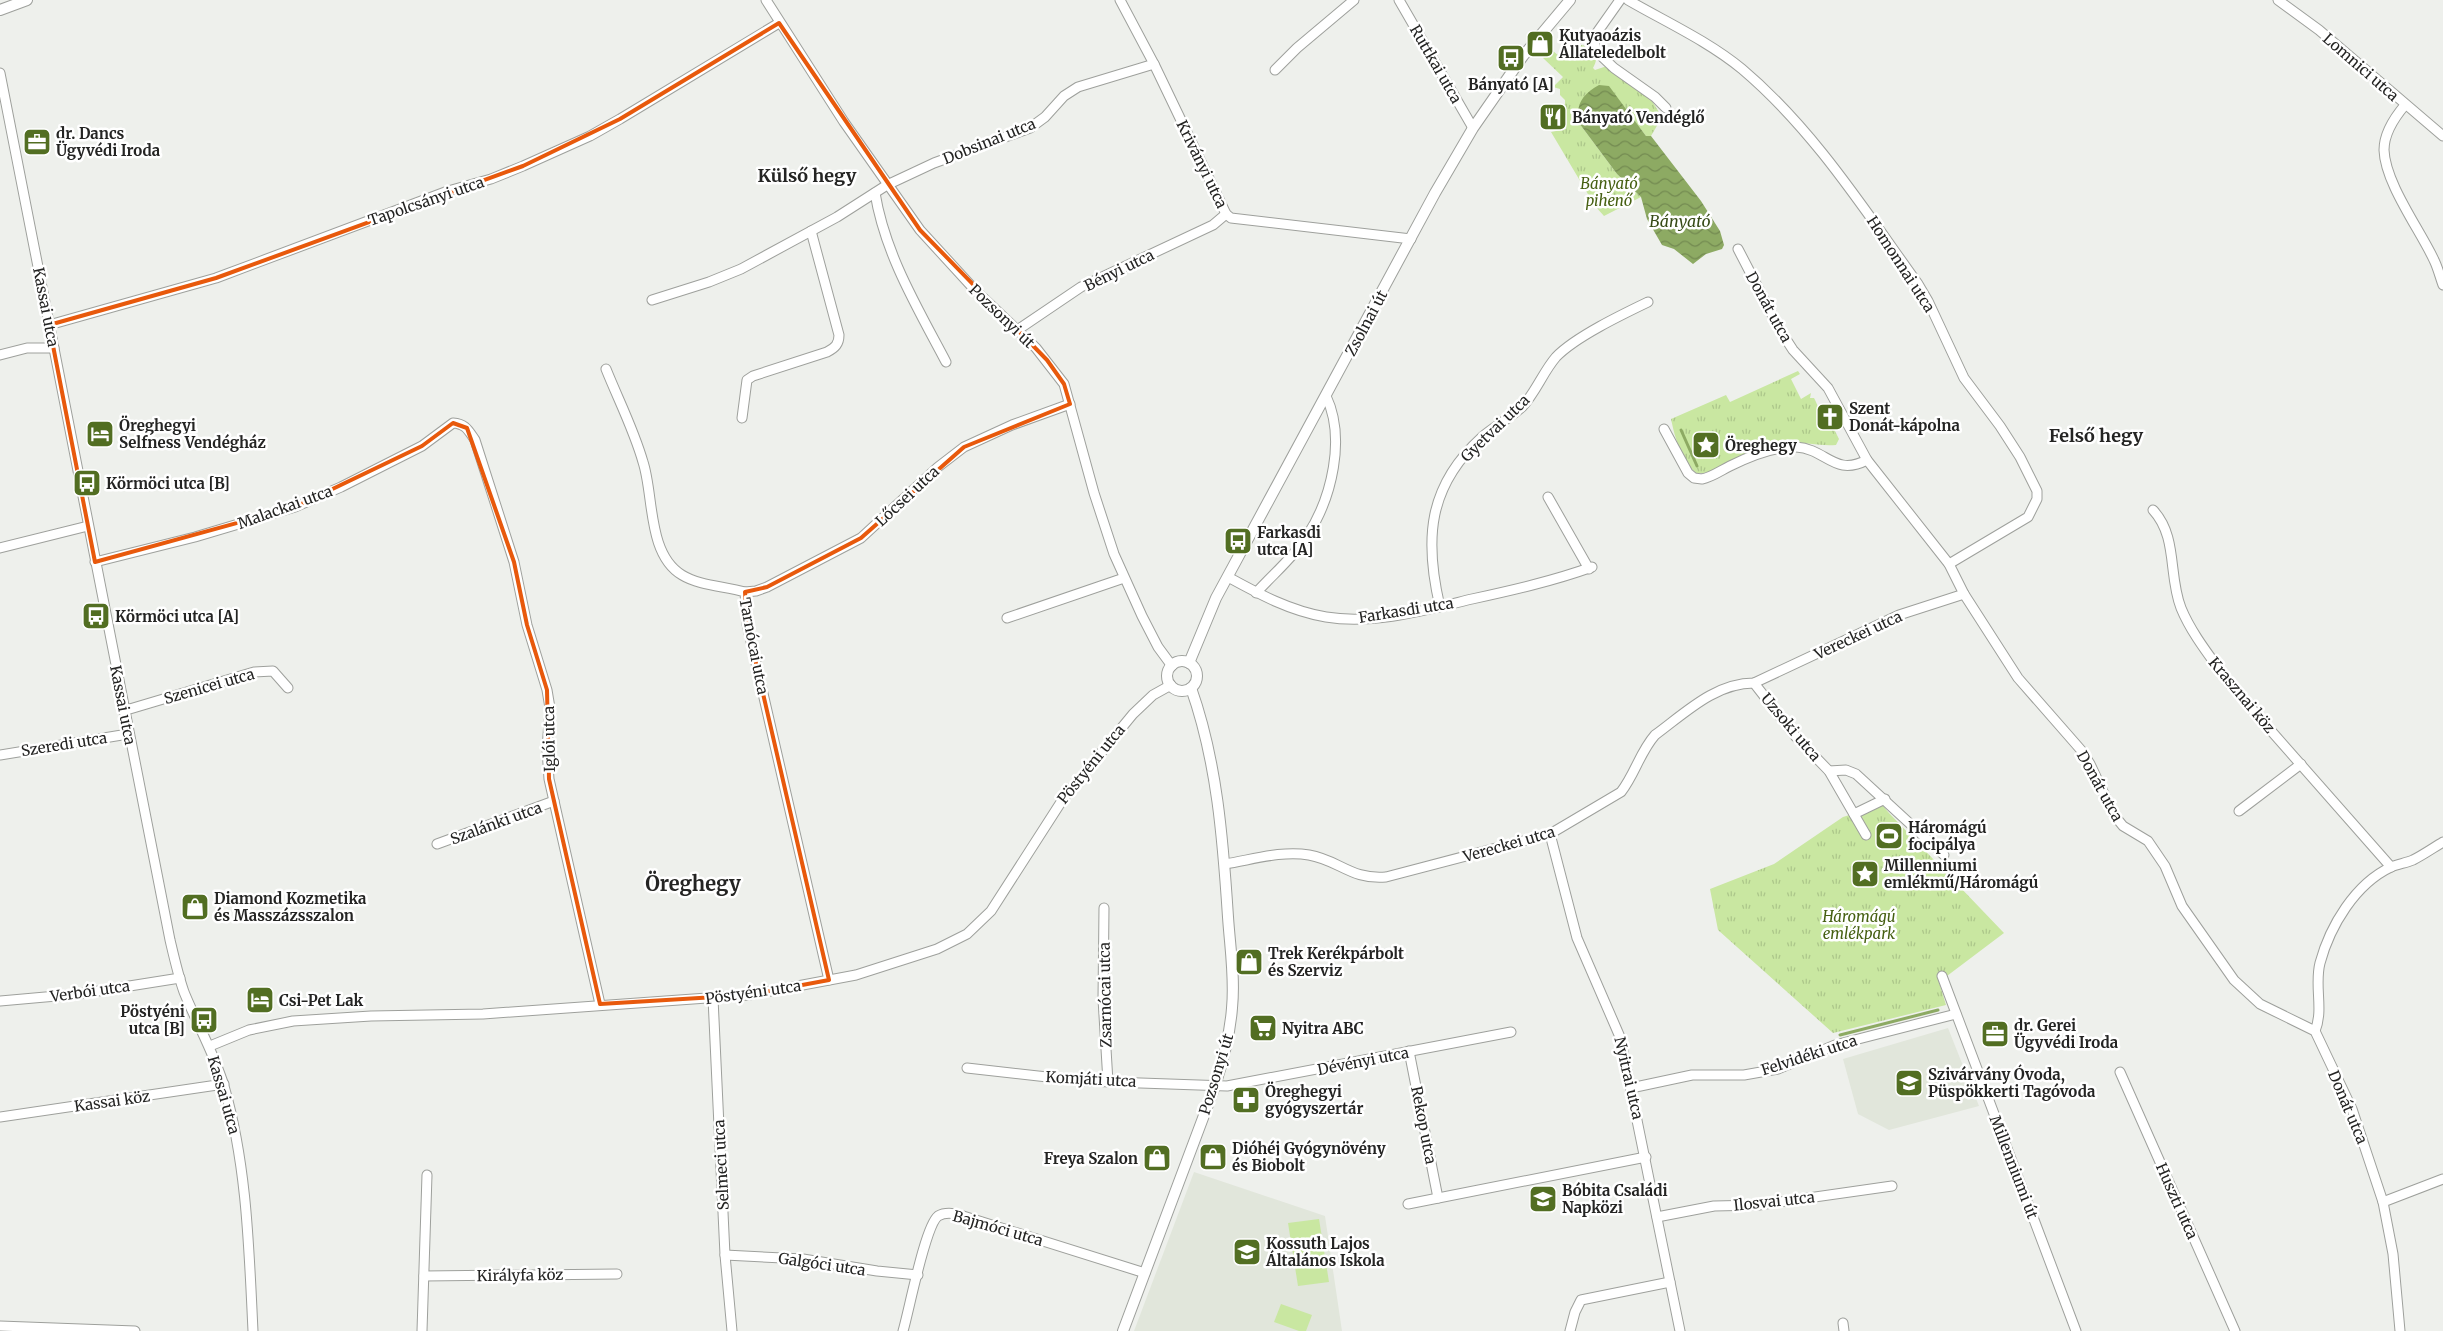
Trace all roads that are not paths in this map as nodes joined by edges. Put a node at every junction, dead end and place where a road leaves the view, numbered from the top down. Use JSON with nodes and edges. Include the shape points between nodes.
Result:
{"nodes":[{"id":1,"x":27,"y":0,"type":"edge"},
{"id":2,"x":766,"y":0,"type":"edge"},
{"id":3,"x":1120,"y":0,"type":"edge"},
{"id":4,"x":1354,"y":0,"type":"edge"},
{"id":5,"x":1399,"y":0,"type":"edge"},
{"id":6,"x":1570,"y":0,"type":"edge"},
{"id":7,"x":1620,"y":0,"type":"edge"},
{"id":8,"x":1628,"y":0,"type":"edge"},
{"id":9,"x":2278,"y":0,"type":"edge"},
{"id":10,"x":0,"y":10,"type":"edge"},
{"id":11,"x":779,"y":23,"type":"junction"},
{"id":12,"x":1154,"y":64,"type":"junction"},
{"id":13,"x":1275,"y":70,"type":"dead end"},
{"id":14,"x":0,"y":73,"type":"edge"},
{"id":15,"x":2405,"y":105,"type":"junction"},
{"id":16,"x":1666,"y":108,"type":"dead end"},
{"id":17,"x":1473,"y":128,"type":"junction"},
{"id":18,"x":2443,"y":136,"type":"edge"},
{"id":19,"x":887,"y":185,"type":"junction"},
{"id":20,"x":875,"y":192,"type":"junction"},
{"id":21,"x":1226,"y":214,"type":"junction"},
{"id":22,"x":811,"y":231,"type":"junction"},
{"id":23,"x":1410,"y":239,"type":"junction"},
{"id":24,"x":1738,"y":249,"type":"dead end"},
{"id":25,"x":2443,"y":286,"type":"edge"},
{"id":26,"x":652,"y":300,"type":"dead end"},
{"id":27,"x":1648,"y":302,"type":"dead end"},
{"id":28,"x":49,"y":325,"type":"junction"},
{"id":29,"x":1016,"y":331,"type":"junction"},
{"id":30,"x":54,"y":348,"type":"junction"},
{"id":31,"x":0,"y":355,"type":"edge"},
{"id":32,"x":946,"y":362,"type":"dead end"},
{"id":33,"x":606,"y":369,"type":"dead end"},
{"id":34,"x":1326,"y":396,"type":"junction"},
{"id":35,"x":1070,"y":404,"type":"junction"},
{"id":36,"x":742,"y":418,"type":"dead end"},
{"id":37,"x":462,"y":424,"type":"joint"},
{"id":38,"x":1664,"y":429,"type":"dead end"},
{"id":39,"x":1867,"y":460,"type":"junction"},
{"id":40,"x":1548,"y":497,"type":"dead end"},
{"id":41,"x":2153,"y":510,"type":"dead end"},
{"id":42,"x":88,"y":526,"type":"junction"},
{"id":43,"x":0,"y":548,"type":"edge"},
{"id":44,"x":95,"y":562,"type":"junction"},
{"id":45,"x":1949,"y":564,"type":"junction"},
{"id":46,"x":1228,"y":576,"type":"junction"},
{"id":47,"x":1124,"y":578,"type":"junction"},
{"id":48,"x":745,"y":592,"type":"junction"},
{"id":49,"x":1256,"y":593,"type":"junction"},
{"id":50,"x":1964,"y":594,"type":"junction"},
{"id":51,"x":1440,"y":607,"type":"junction"},
{"id":52,"x":1007,"y":618,"type":"dead end"},
{"id":53,"x":1189,"y":663,"type":"junction"},
{"id":54,"x":1172,"y":666,"type":"junction"},
{"id":55,"x":1754,"y":683,"type":"junction"},
{"id":56,"x":1171,"y":685,"type":"junction"},
{"id":57,"x":288,"y":688,"type":"dead end"},
{"id":58,"x":1191,"y":688,"type":"junction"},
{"id":59,"x":123,"y":711,"type":"junction"},
{"id":60,"x":128,"y":734,"type":"junction"},
{"id":61,"x":0,"y":755,"type":"edge"},
{"id":62,"x":2301,"y":764,"type":"junction"},
{"id":63,"x":1829,"y":771,"type":"junction"},
{"id":64,"x":1885,"y":799,"type":"junction"},
{"id":65,"x":554,"y":801,"type":"junction"},
{"id":66,"x":2239,"y":811,"type":"dead end"},
{"id":67,"x":1854,"y":814,"type":"junction"},
{"id":68,"x":1550,"y":834,"type":"junction"},
{"id":69,"x":1866,"y":835,"type":"dead end"},
{"id":70,"x":2443,"y":842,"type":"edge"},
{"id":71,"x":438,"y":844,"type":"dead end"},
{"id":72,"x":1944,"y":855,"type":"dead end"},
{"id":73,"x":1225,"y":864,"type":"junction"},
{"id":74,"x":2391,"y":867,"type":"junction"},
{"id":75,"x":1104,"y":908,"type":"dead end"},
{"id":76,"x":1942,"y":976,"type":"dead end"},
{"id":77,"x":180,"y":978,"type":"junction"},
{"id":78,"x":829,"y":980,"type":"junction"},
{"id":79,"x":713,"y":998,"type":"junction"},
{"id":80,"x":0,"y":1001,"type":"edge"},
{"id":81,"x":600,"y":1004,"type":"junction"},
{"id":82,"x":1956,"y":1014,"type":"junction"},
{"id":83,"x":2315,"y":1031,"type":"junction"},
{"id":84,"x":1511,"y":1032,"type":"dead end"},
{"id":85,"x":210,"y":1046,"type":"junction"},
{"id":86,"x":1409,"y":1051,"type":"junction"},
{"id":87,"x":967,"y":1068,"type":"dead end"},
{"id":88,"x":2120,"y":1072,"type":"dead end"},
{"id":89,"x":1108,"y":1082,"type":"junction"},
{"id":90,"x":224,"y":1084,"type":"junction"},
{"id":91,"x":1214,"y":1086,"type":"junction"},
{"id":92,"x":1631,"y":1088,"type":"junction"},
{"id":93,"x":0,"y":1117,"type":"edge"},
{"id":94,"x":1646,"y":1158,"type":"junction"},
{"id":95,"x":427,"y":1175,"type":"dead end"},
{"id":96,"x":2443,"y":1179,"type":"edge"},
{"id":97,"x":1892,"y":1186,"type":"dead end"},
{"id":98,"x":1438,"y":1198,"type":"junction"},
{"id":99,"x":2382,"y":1202,"type":"junction"},
{"id":100,"x":1408,"y":1204,"type":"dead end"},
{"id":101,"x":1658,"y":1217,"type":"junction"},
{"id":102,"x":726,"y":1255,"type":"junction"},
{"id":103,"x":1145,"y":1273,"type":"junction"},
{"id":104,"x":617,"y":1274,"type":"dead end"},
{"id":105,"x":918,"y":1275,"type":"junction"},
{"id":106,"x":424,"y":1276,"type":"junction"},
{"id":107,"x":1670,"y":1282,"type":"junction"},
{"id":108,"x":0,"y":1326,"type":"edge"},
{"id":109,"x":2397,"y":1329,"type":"edge"},
{"id":110,"x":136,"y":1331,"type":"edge"},
{"id":111,"x":253,"y":1331,"type":"edge"},
{"id":112,"x":422,"y":1331,"type":"edge"},
{"id":113,"x":732,"y":1331,"type":"edge"},
{"id":114,"x":903,"y":1331,"type":"edge"},
{"id":115,"x":1123,"y":1331,"type":"edge"},
{"id":116,"x":1570,"y":1331,"type":"edge"},
{"id":117,"x":1680,"y":1331,"type":"edge"},
{"id":118,"x":2076,"y":1331,"type":"edge"},
{"id":119,"x":2235,"y":1331,"type":"edge"}],
"edges":[{"from":1,"to":10,"type":"street"},
{"from":2,"to":11,"type":"street","name":"Pozsonyi út"},
{"from":3,"to":12,"type":"street","name":"Kriványi utca"},
{"from":4,"to":13,"type":"street","via":[[1296,48]]},
{"from":5,"to":17,"type":"street","name":"Ruttkai utca"},
{"from":6,"to":17,"type":"street","name":"Zsolnai út","via":[[1523,56]]},
{"from":7,"to":16,"type":"street","via":[[1596,34],[1596,51]]},
{"from":8,"to":45,"type":"street","name":"Homonnai utca","via":[[1721,53],[1742,69],[1807,135],[1843,179],[1918,284],[1964,378],[2020,457],[2037,491],[2028,517]]},
{"from":9,"to":15,"type":"street","name":"Lomnici utca","via":[[2353,58]]},
{"from":11,"to":19,"type":"street","name":"Pozsonyi út"},
{"from":11,"to":28,"type":"street","name":"Tapolcsányi utca","via":[[612,123],[523,166],[216,278]]},
{"from":12,"to":19,"type":"street","name":"Dobsinai utca","via":[[1078,87],[1030,128],[934,163]]},
{"from":12,"to":21,"type":"street","name":"Kriványi utca"},
{"from":14,"to":28,"type":"street","name":"Kassai utca"},
{"from":15,"to":18,"type":"street","name":"Lomnici utca"},
{"from":15,"to":25,"type":"street","via":[[2392,123],[2384,150],[2397,191],[2434,261]]},
{"from":17,"to":23,"type":"street","name":"Zsolnai út"},
{"from":19,"to":20,"type":"street","name":"Dobsinai utca"},
{"from":19,"to":29,"type":"street","name":"Pozsonyi út","via":[[920,230]]},
{"from":20,"to":22,"type":"street","name":"Dobsinai utca"},
{"from":20,"to":32,"type":"street","via":[[901,278]]},
{"from":21,"to":23,"type":"street","name":"Kriványi utca","via":[[1230,218]]},
{"from":21,"to":29,"type":"street","name":"Bényi utca","via":[[1213,225],[1081,288]]},
{"from":22,"to":26,"type":"street","name":"Dobsinai utca","via":[[724,276]]},
{"from":22,"to":36,"type":"street","via":[[839,342],[827,352],[747,380]]},
{"from":23,"to":34,"type":"street","name":"Zsolnai út"},
{"from":24,"to":39,"type":"street","name":"Donát utca","via":[[1780,330],[1793,350],[1828,388]]},
{"from":27,"to":51,"type":"street","name":"Gyetvai utca","via":[[1614,319],[1558,355],[1523,406],[1483,436],[1458,463],[1441,492],[1430,533],[1431,561]]},
{"from":28,"to":30,"type":"street","name":"Kassai utca"},
{"from":29,"to":35,"type":"street","name":"Pozsonyi út","via":[[1047,360],[1064,384]]},
{"from":30,"to":31,"type":"street","via":[[27,348]]},
{"from":30,"to":42,"type":"street","name":"Kassai utca"},
{"from":33,"to":48,"type":"street","name":"Tarnócai utca","via":[[643,461],[653,524],[673,568],[691,580]]},
{"from":34,"to":46,"type":"street","name":"Zsolnai út"},
{"from":34,"to":49,"type":"street","via":[[1335,422],[1335,442],[1324,504],[1307,537]]},
{"from":35,"to":47,"type":"street","name":"Pozsonyi út","via":[[1096,501]]},
{"from":35,"to":48,"type":"street","name":"Lőcsei utca","via":[[964,447],[861,538],[766,587]]},
{"from":37,"to":44,"type":"street","name":"Malackai utca","via":[[453,423],[422,446],[295,507]]},
{"from":37,"to":65,"type":"street","name":"Iglói utca","via":[[474,440],[505,532],[527,625],[547,690],[550,708],[547,761]]},
{"from":38,"to":39,"type":"street","via":[[1688,473],[1694,478],[1702,479],[1750,458],[1793,447],[1812,450],[1842,466],[1858,465]]},
{"from":39,"to":45,"type":"street","name":"Donát utca"},
{"from":40,"to":51,"type":"street","name":"Farkasdi utca","via":[[1590,568],[1543,584]]},
{"from":41,"to":62,"type":"street","name":"Krasznai köz","via":[[2162,520],[2168,536],[2175,589],[2182,610],[2229,683]]},
{"from":42,"to":43,"type":"street"},
{"from":42,"to":44,"type":"street","name":"Kassai utca"},
{"from":44,"to":59,"type":"street","name":"Kassai utca"},
{"from":45,"to":50,"type":"street","name":"Donát utca"},
{"from":46,"to":49,"type":"street","name":"Farkasdi utca"},
{"from":46,"to":53,"type":"street","name":"Zsolnai út","via":[[1208,614]]},
{"from":47,"to":52,"type":"street"},
{"from":47,"to":54,"type":"street","name":"Pozsonyi út","via":[[1158,647]]},
{"from":48,"to":78,"type":"street","name":"Tarnócai utca","via":[[747,624]]},
{"from":49,"to":51,"type":"street","name":"Farkasdi utca","via":[[1307,612],[1341,619],[1378,618]]},
{"from":50,"to":55,"type":"street","name":"Vereckei utca","via":[[1899,615]]},
{"from":50,"to":83,"type":"street","name":"Donát utca","via":[[2023,684],[2081,750],[2114,815],[2123,826],[2148,841],[2166,866],[2182,906],[2234,980],[2260,1004]]},
{"from":53,"to":54,"type":"street","via":[[1180,661]]},
{"from":53,"to":58,"type":"street","via":[[1195,668],[1197,677]]},
{"from":54,"to":56,"type":"street","via":[[1168,675]]},
{"from":55,"to":63,"type":"street","name":"Uzsoki utca","via":[[1796,737]]},
{"from":55,"to":68,"type":"street","name":"Vereckei utca","via":[[1732,686],[1701,701],[1655,735],[1621,792]]},
{"from":56,"to":58,"type":"street","via":[[1183,691]]},
{"from":56,"to":78,"type":"street","name":"Pöstyéni utca","via":[[1153,695],[1133,714],[1063,798],[1002,897],[979,924],[937,949],[890,966]]},
{"from":57,"to":59,"type":"street","name":"Szenicei utca","via":[[273,671],[254,672]]},
{"from":58,"to":73,"type":"street","name":"Pozsonyi út","via":[[1213,770]]},
{"from":59,"to":60,"type":"street","name":"Kassai utca"},
{"from":60,"to":61,"type":"street","name":"Szeredi utca"},
{"from":60,"to":77,"type":"street","name":"Kassai utca"},
{"from":62,"to":66,"type":"street"},
{"from":62,"to":74,"type":"street","name":"Krasznai köz"},
{"from":63,"to":64,"type":"street","name":"Uzsoki utca","via":[[1846,770],[1856,774]]},
{"from":63,"to":67,"type":"street","name":"Uzsoki utca"},
{"from":64,"to":67,"type":"street"},
{"from":64,"to":72,"type":"street","name":"Uzsoki utca"},
{"from":65,"to":71,"type":"street","name":"Szalánki utca"},
{"from":65,"to":81,"type":"street","name":"Iglói utca"},
{"from":67,"to":69,"type":"street","name":"Uzsoki utca"},
{"from":68,"to":73,"type":"street","name":"Vereckei utca","via":[[1386,878],[1358,875],[1309,855],[1270,856]]},
{"from":68,"to":92,"type":"street","name":"Nyitrai utca","via":[[1577,938],[1620,1037]]},
{"from":70,"to":74,"type":"street","via":[[2413,860]]},
{"from":73,"to":91,"type":"street","name":"Pozsonyi út","via":[[1232,1008],[1225,1051]]},
{"from":74,"to":83,"type":"street","via":[[2352,899],[2331,934],[2318,973],[2320,1012]]},
{"from":75,"to":89,"type":"street","name":"Zsarnócai utca","via":[[1103,999]]},
{"from":76,"to":82,"type":"street","name":"Millenniumi út"},
{"from":77,"to":80,"type":"street","name":"Verbói utca","via":[[79,994]]},
{"from":77,"to":85,"type":"street","name":"Kassai utca"},
{"from":78,"to":79,"type":"street","name":"Pöstyéni utca"},
{"from":79,"to":81,"type":"street","name":"Pöstyéni utca"},
{"from":79,"to":102,"type":"street","name":"Selmeci utca"},
{"from":81,"to":85,"type":"street","name":"Pöstyéni utca","via":[[483,1014],[293,1021],[249,1030]]},
{"from":82,"to":92,"type":"street","name":"Felvidéki utca","via":[[1835,1045],[1778,1069],[1692,1076]]},
{"from":82,"to":118,"type":"street","name":"Millenniumi út"},
{"from":83,"to":99,"type":"street","name":"Donát utca","via":[[2352,1109]]},
{"from":84,"to":86,"type":"street","name":"Dévényi utca"},
{"from":85,"to":90,"type":"street","name":"Kassai utca"},
{"from":86,"to":91,"type":"street","name":"Dévényi utca","via":[[1238,1085]]},
{"from":86,"to":98,"type":"street","name":"Rekop utca"},
{"from":87,"to":89,"type":"street","name":"Komjáti utca"},
{"from":88,"to":119,"type":"street","name":"Huszti utca"},
{"from":89,"to":91,"type":"street","name":"Komjáti utca"},
{"from":90,"to":93,"type":"street","name":"Kassai köz"},
{"from":90,"to":111,"type":"street","name":"Kassai utca","via":[[241,1166]]},
{"from":91,"to":103,"type":"street","name":"Pozsonyi út"},
{"from":92,"to":94,"type":"street","name":"Nyitrai utca"},
{"from":94,"to":98,"type":"street"},
{"from":94,"to":101,"type":"street","name":"Nyitrai utca"},
{"from":95,"to":106,"type":"street"},
{"from":96,"to":99,"type":"street"},
{"from":97,"to":101,"type":"street","name":"Ilosvai utca","via":[[1759,1205],[1714,1206]]},
{"from":98,"to":100,"type":"street"},
{"from":99,"to":109,"type":"street","name":"Donát utca","via":[[2393,1254]]},
{"from":101,"to":107,"type":"street","name":"Nyitrai utca"},
{"from":102,"to":105,"type":"street","name":"Galgóci utca","via":[[803,1259],[877,1272]]},
{"from":102,"to":113,"type":"street","name":"Selmeci utca"},
{"from":103,"to":105,"type":"street","name":"Bajmóci utca","via":[[952,1213],[943,1214],[931,1224]]},
{"from":103,"to":115,"type":"street","name":"Pozsonyi út"},
{"from":104,"to":106,"type":"street","name":"Királyfa köz"},
{"from":105,"to":114,"type":"street","name":"Bajmóci utca"},
{"from":106,"to":112,"type":"street"},
{"from":107,"to":116,"type":"street","via":[[1582,1300]]},
{"from":107,"to":117,"type":"street","name":"Nyitrai utca"},
{"from":108,"to":110,"type":"street"}]}
